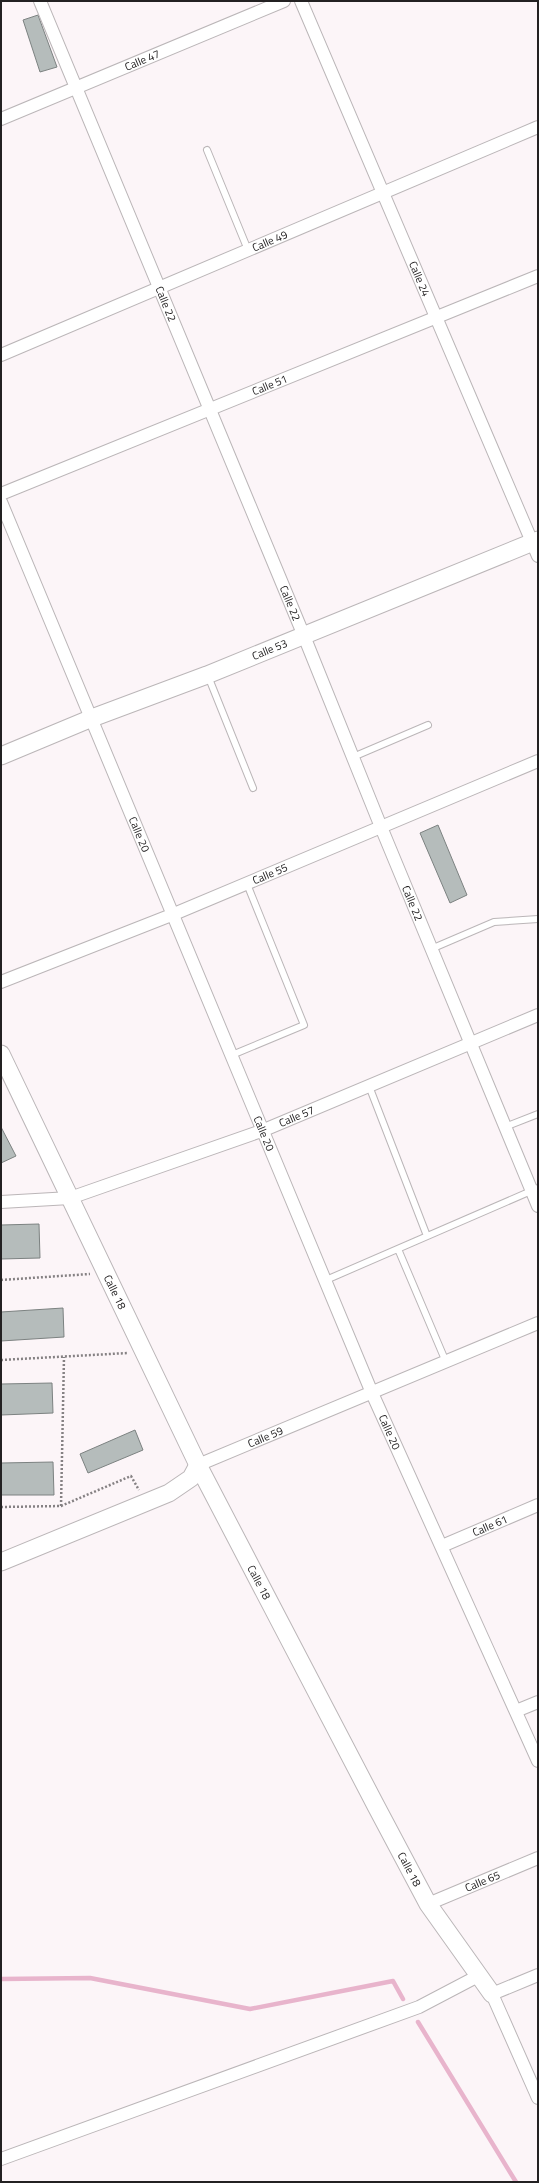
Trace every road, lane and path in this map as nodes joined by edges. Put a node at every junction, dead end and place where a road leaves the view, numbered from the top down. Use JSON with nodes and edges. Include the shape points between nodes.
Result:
{"nodes":[{"id":1,"x":40,"y":1,"type":"edge"},
{"id":2,"x":284,"y":1,"type":"edge"},
{"id":3,"x":301,"y":1,"type":"edge"},
{"id":4,"x":76,"y":87,"type":"junction"},
{"id":5,"x":1,"y":119,"type":"edge"},
{"id":6,"x":538,"y":127,"type":"edge"},
{"id":7,"x":206,"y":150,"type":"dead end"},
{"id":8,"x":383,"y":193,"type":"junction"},
{"id":9,"x":248,"y":250,"type":"junction"},
{"id":10,"x":538,"y":276,"type":"edge"},
{"id":11,"x":160,"y":288,"type":"junction"},
{"id":12,"x":436,"y":317,"type":"junction"},
{"id":13,"x":1,"y":355,"type":"edge"},
{"id":14,"x":210,"y":409,"type":"junction"},
{"id":15,"x":1,"y":494,"type":"edge"},
{"id":16,"x":1,"y":502,"type":"edge"},
{"id":17,"x":536,"y":546,"type":"edge"},
{"id":18,"x":304,"y":636,"type":"junction"},
{"id":19,"x":207,"y":675,"type":"junction"},
{"id":20,"x":92,"y":718,"type":"junction"},
{"id":21,"x":428,"y":725,"type":"dead end"},
{"id":22,"x":1,"y":756,"type":"edge"},
{"id":23,"x":353,"y":757,"type":"junction"},
{"id":24,"x":538,"y":761,"type":"edge"},
{"id":25,"x":253,"y":788,"type":"dead end"},
{"id":26,"x":381,"y":828,"type":"junction"},
{"id":27,"x":247,"y":884,"type":"junction"},
{"id":28,"x":174,"y":914,"type":"junction"},
{"id":29,"x":538,"y":919,"type":"edge"},
{"id":30,"x":431,"y":949,"type":"junction"},
{"id":31,"x":1,"y":982,"type":"edge"},
{"id":32,"x":538,"y":1015,"type":"edge"},
{"id":33,"x":470,"y":1043,"type":"junction"},
{"id":34,"x":1,"y":1054,"type":"edge"},
{"id":35,"x":232,"y":1055,"type":"junction"},
{"id":36,"x":368,"y":1086,"type":"junction"},
{"id":37,"x":538,"y":1114,"type":"edge"},
{"id":38,"x":505,"y":1127,"type":"junction"},
{"id":39,"x":264,"y":1130,"type":"junction"},
{"id":40,"x":535,"y":1189,"type":"edge"},
{"id":41,"x":70,"y":1198,"type":"junction"},
{"id":42,"x":1,"y":1202,"type":"edge"},
{"id":43,"x":538,"y":1206,"type":"edge"},
{"id":44,"x":427,"y":1236,"type":"junction"},
{"id":45,"x":398,"y":1249,"type":"junction"},
{"id":46,"x":106,"y":1273,"type":"junction"},
{"id":47,"x":1,"y":1280,"type":"edge"},
{"id":48,"x":326,"y":1280,"type":"junction"},
{"id":49,"x":538,"y":1323,"type":"edge"},
{"id":50,"x":144,"y":1353,"type":"junction"},
{"id":51,"x":64,"y":1357,"type":"junction"},
{"id":52,"x":1,"y":1360,"type":"edge"},
{"id":53,"x":446,"y":1362,"type":"junction"},
{"id":54,"x":372,"y":1393,"type":"junction"},
{"id":55,"x":198,"y":1465,"type":"junction"},
{"id":56,"x":146,"y":1503,"type":"junction"},
{"id":57,"x":61,"y":1506,"type":"junction"},
{"id":58,"x":538,"y":1506,"type":"edge"},
{"id":59,"x":1,"y":1507,"type":"edge"},
{"id":60,"x":442,"y":1546,"type":"junction"},
{"id":61,"x":1,"y":1562,"type":"edge"},
{"id":62,"x":538,"y":1702,"type":"edge"},
{"id":63,"x":516,"y":1711,"type":"junction"},
{"id":64,"x":538,"y":1760,"type":"edge"},
{"id":65,"x":538,"y":1858,"type":"edge"},
{"id":66,"x":428,"y":1904,"type":"junction"},
{"id":67,"x":480,"y":1975,"type":"junction"},
{"id":68,"x":538,"y":1975,"type":"edge"},
{"id":69,"x":492,"y":1994,"type":"junction"},
{"id":70,"x":538,"y":2098,"type":"edge"},
{"id":71,"x":1,"y":2160,"type":"edge"}],
"edges":[{"from":1,"to":4,"type":"street","name":"Calle 22"},
{"from":2,"to":4,"type":"street","name":"Calle 47"},
{"from":3,"to":8,"type":"street","name":"Calle 24"},
{"from":4,"to":5,"type":"street","name":"Calle 47"},
{"from":4,"to":11,"type":"street","name":"Calle 22"},
{"from":6,"to":8,"type":"street","name":"Calle 49"},
{"from":7,"to":9,"type":"lane"},
{"from":8,"to":9,"type":"street","name":"Calle 49"},
{"from":8,"to":12,"type":"street","name":"Calle 24"},
{"from":9,"to":11,"type":"street","name":"Calle 49"},
{"from":10,"to":12,"type":"street","name":"Calle 51"},
{"from":11,"to":13,"type":"street","name":"Calle 49"},
{"from":11,"to":14,"type":"street","name":"Calle 22"},
{"from":12,"to":14,"type":"street","name":"Calle 51"},
{"from":12,"to":17,"type":"street","name":"Calle 24"},
{"from":14,"to":15,"type":"street","name":"Calle 51"},
{"from":14,"to":18,"type":"street","name":"Calle 22"},
{"from":16,"to":20,"type":"street","name":"Calle 20"},
{"from":17,"to":18,"type":"street","name":"Calle 53"},
{"from":18,"to":19,"type":"street","name":"Calle 53"},
{"from":18,"to":23,"type":"street","name":"Calle 22"},
{"from":19,"to":20,"type":"street","name":"Calle 53"},
{"from":19,"to":25,"type":"lane"},
{"from":20,"to":22,"type":"street","name":"Calle 53"},
{"from":20,"to":28,"type":"street","name":"Calle 20"},
{"from":21,"to":23,"type":"lane"},
{"from":23,"to":26,"type":"street","name":"Calle 22"},
{"from":24,"to":26,"type":"street","name":"Calle 55"},
{"from":26,"to":27,"type":"street","name":"Calle 55"},
{"from":26,"to":30,"type":"street","name":"Calle 22"},
{"from":27,"to":28,"type":"street","name":"Calle 55"},
{"from":27,"to":35,"type":"lane","via":[[304,1025]]},
{"from":28,"to":31,"type":"street","name":"Calle 55"},
{"from":28,"to":35,"type":"street","name":"Calle 20"},
{"from":29,"to":30,"type":"lane","via":[[494,922]]},
{"from":30,"to":33,"type":"street","name":"Calle 22"},
{"from":32,"to":33,"type":"street","name":"Calle 57"},
{"from":33,"to":36,"type":"street","name":"Calle 57"},
{"from":33,"to":38,"type":"street","name":"Calle 22"},
{"from":34,"to":41,"type":"street","name":"Calle 18"},
{"from":35,"to":39,"type":"street","name":"Calle 20"},
{"from":36,"to":39,"type":"street","name":"Calle 57"},
{"from":36,"to":44,"type":"lane"},
{"from":37,"to":38,"type":"lane"},
{"from":38,"to":40,"type":"street","name":"Calle 22"},
{"from":39,"to":41,"type":"street","name":"Calle 57"},
{"from":39,"to":48,"type":"street","name":"Calle 20"},
{"from":40,"to":43,"type":"street","name":"Calle 22"},
{"from":40,"to":44,"type":"lane"},
{"from":41,"to":42,"type":"street","name":"Calle 57"},
{"from":41,"to":46,"type":"street","name":"Calle 18"},
{"from":44,"to":45,"type":"lane"},
{"from":45,"to":48,"type":"lane"},
{"from":45,"to":53,"type":"lane"},
{"from":46,"to":47,"type":"path"},
{"from":46,"to":50,"type":"street","name":"Calle 18"},
{"from":48,"to":54,"type":"street","name":"Calle 20"},
{"from":49,"to":53,"type":"street","name":"Calle 59"},
{"from":50,"to":51,"type":"path"},
{"from":50,"to":55,"type":"street","name":"Calle 18"},
{"from":51,"to":52,"type":"path"},
{"from":51,"to":57,"type":"path"},
{"from":53,"to":54,"type":"street","name":"Calle 59"},
{"from":54,"to":55,"type":"street","name":"Calle 59"},
{"from":54,"to":60,"type":"street","name":"Calle 20"},
{"from":55,"to":56,"type":"street","via":[[191,1478],[169,1493]]},
{"from":55,"to":66,"type":"street","name":"Calle 18"},
{"from":56,"to":57,"type":"path","via":[[131,1476]]},
{"from":56,"to":61,"type":"street"},
{"from":57,"to":59,"type":"path"},
{"from":58,"to":60,"type":"street","name":"Calle 61"},
{"from":60,"to":63,"type":"street","name":"Calle 20"},
{"from":62,"to":63,"type":"street"},
{"from":63,"to":64,"type":"street","name":"Calle 20"},
{"from":65,"to":66,"type":"street","name":"Calle 65"},
{"from":66,"to":67,"type":"street","name":"Calle 18"},
{"from":67,"to":69,"type":"street","name":"Calle 18"},
{"from":67,"to":71,"type":"street","via":[[419,2007]]},
{"from":68,"to":69,"type":"street"},
{"from":69,"to":70,"type":"street","name":"Calle 18"}]}
